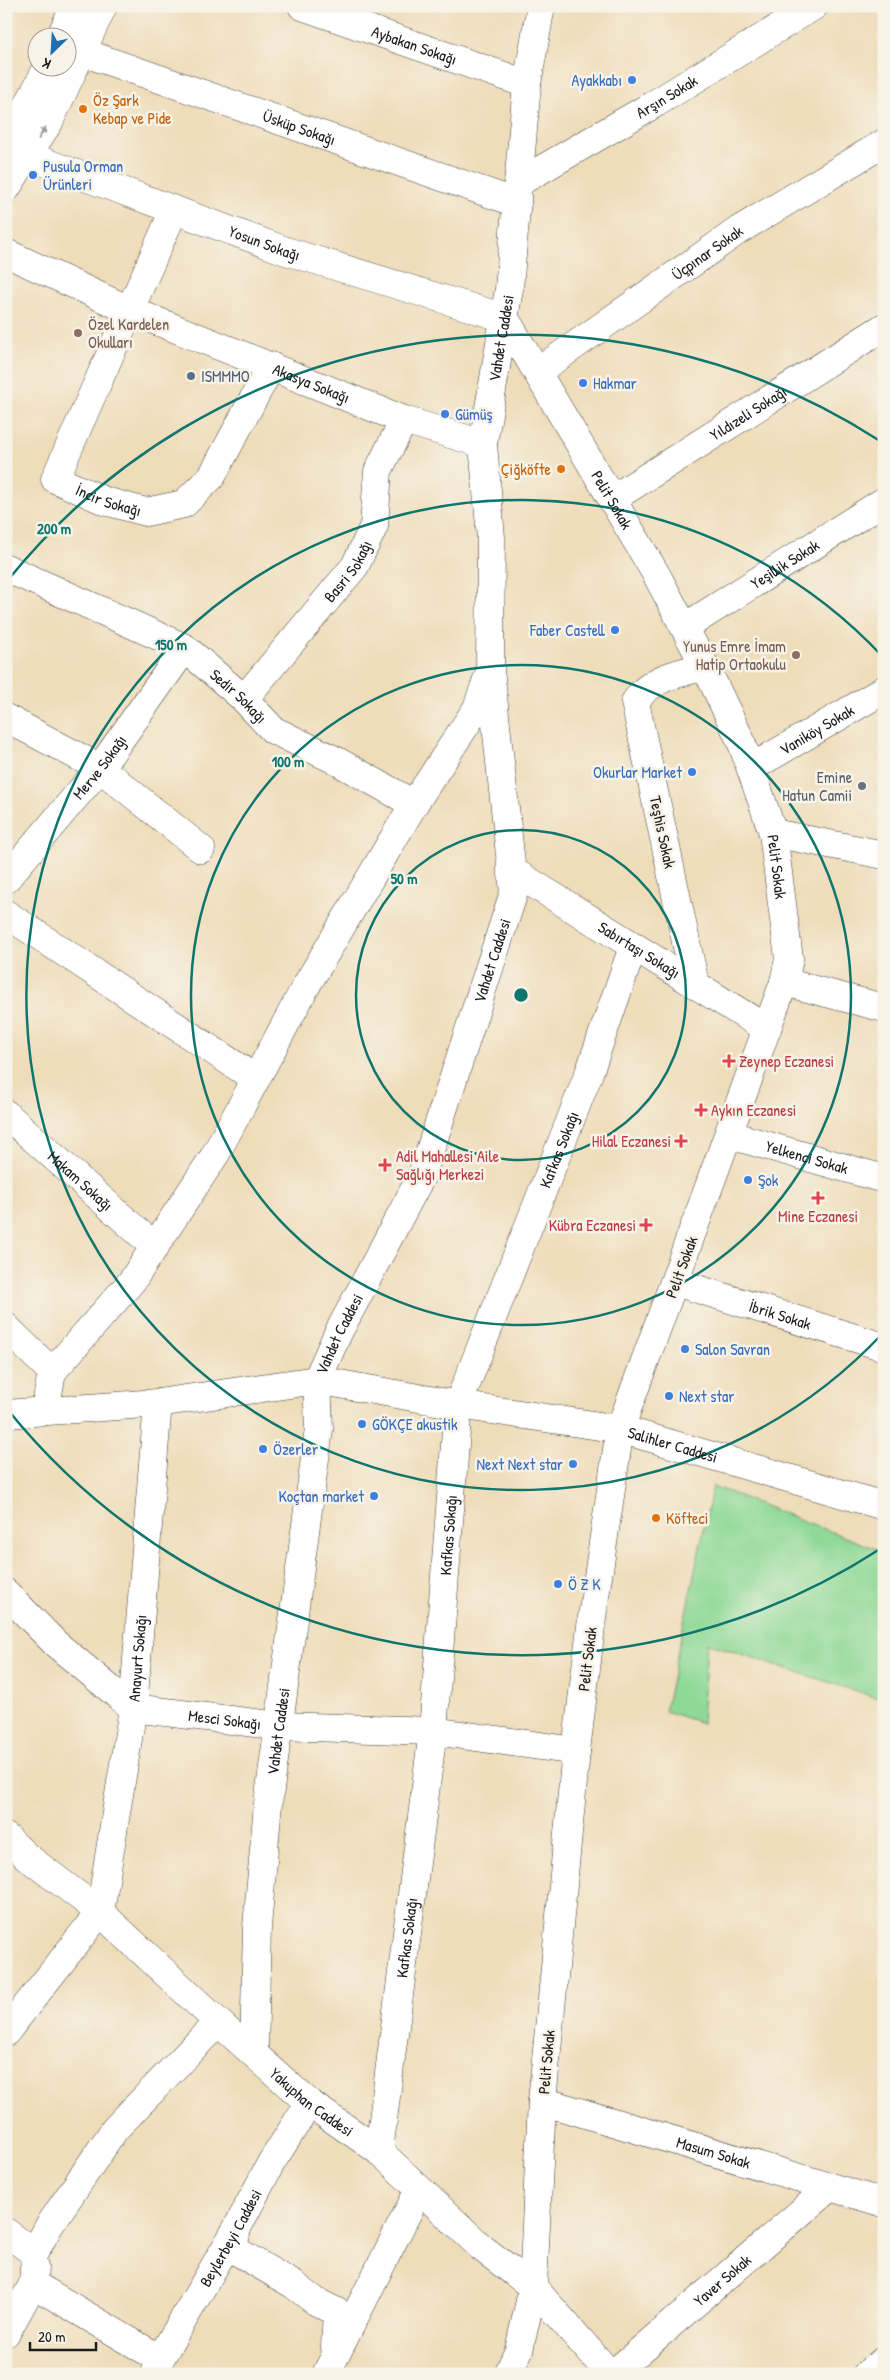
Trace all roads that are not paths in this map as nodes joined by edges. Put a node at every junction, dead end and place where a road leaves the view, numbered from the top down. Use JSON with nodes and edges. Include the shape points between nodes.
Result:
{"nodes":[{"id":1,"x":74,"y":6,"type":"edge"},
{"id":2,"x":103,"y":6,"type":"edge"},
{"id":3,"x":302,"y":6,"type":"edge"},
{"id":4,"x":541,"y":6,"type":"edge"},
{"id":5,"x":814,"y":6,"type":"edge"},
{"id":6,"x":72,"y":28,"type":"edge"},
{"id":7,"x":78,"y":36,"type":"edge"},
{"id":8,"x":78,"y":47,"type":"edge"},
{"id":9,"x":43,"y":78,"type":"edge"},
{"id":10,"x":62,"y":78,"type":"edge"},
{"id":11,"x":527,"y":84,"type":"junction"},
{"id":12,"x":884,"y":143,"type":"edge"},
{"id":13,"x":17,"y":152,"type":"edge"},
{"id":14,"x":6,"y":189,"type":"edge"},
{"id":15,"x":518,"y":193,"type":"junction"},
{"id":16,"x":174,"y":210,"type":"junction"},
{"id":17,"x":6,"y":253,"type":"edge"},
{"id":18,"x":129,"y":310,"type":"junction"},
{"id":19,"x":505,"y":318,"type":"junction"},
{"id":20,"x":884,"y":327,"type":"edge"},
{"id":21,"x":271,"y":366,"type":"junction"},
{"id":22,"x":537,"y":372,"type":"junction"},
{"id":23,"x":404,"y":420,"type":"junction"},
{"id":24,"x":483,"y":444,"type":"junction"},
{"id":25,"x":612,"y":499,"type":"junction"},
{"id":26,"x":884,"y":501,"type":"edge"},
{"id":27,"x":6,"y":568,"type":"edge"},
{"id":28,"x":684,"y":627,"type":"junction"},
{"id":29,"x":185,"y":648,"type":"junction"},
{"id":30,"x":705,"y":666,"type":"junction"},
{"id":31,"x":490,"y":671,"type":"junction"},
{"id":32,"x":884,"y":690,"type":"edge"},
{"id":33,"x":244,"y":699,"type":"junction"},
{"id":34,"x":6,"y":718,"type":"edge"},
{"id":35,"x":100,"y":768,"type":"junction"},
{"id":36,"x":750,"y":768,"type":"junction"},
{"id":37,"x":414,"y":804,"type":"junction"},
{"id":38,"x":773,"y":833,"type":"junction"},
{"id":39,"x":201,"y":849,"type":"dead end"},
{"id":40,"x":884,"y":855,"type":"edge"},
{"id":41,"x":511,"y":870,"type":"junction"},
{"id":42,"x":6,"y":879,"type":"edge"},
{"id":43,"x":6,"y":914,"type":"edge"},
{"id":44,"x":633,"y":947,"type":"junction"},
{"id":45,"x":784,"y":982,"type":"junction"},
{"id":46,"x":695,"y":984,"type":"junction"},
{"id":47,"x":884,"y":1008,"type":"edge"},
{"id":48,"x":767,"y":1029,"type":"junction"},
{"id":49,"x":256,"y":1079,"type":"junction"},
{"id":50,"x":6,"y":1114,"type":"edge"},
{"id":51,"x":730,"y":1135,"type":"junction"},
{"id":52,"x":884,"y":1179,"type":"edge"},
{"id":53,"x":155,"y":1247,"type":"junction"},
{"id":54,"x":675,"y":1282,"type":"junction"},
{"id":55,"x":6,"y":1327,"type":"edge"},
{"id":56,"x":884,"y":1347,"type":"edge"},
{"id":57,"x":52,"y":1372,"type":"junction"},
{"id":58,"x":317,"y":1380,"type":"junction"},
{"id":59,"x":158,"y":1403,"type":"junction"},
{"id":60,"x":458,"y":1405,"type":"junction"},
{"id":61,"x":45,"y":1411,"type":"junction"},
{"id":62,"x":6,"y":1414,"type":"edge"},
{"id":63,"x":620,"y":1429,"type":"junction"},
{"id":64,"x":884,"y":1506,"type":"edge"},
{"id":65,"x":6,"y":1593,"type":"edge"},
{"id":66,"x":133,"y":1708,"type":"junction"},
{"id":67,"x":279,"y":1726,"type":"junction"},
{"id":68,"x":434,"y":1731,"type":"junction"},
{"id":69,"x":576,"y":1751,"type":"junction"},
{"id":70,"x":6,"y":1837,"type":"edge"},
{"id":71,"x":100,"y":1912,"type":"junction"},
{"id":72,"x":218,"y":2022,"type":"junction"},
{"id":73,"x":6,"y":2032,"type":"edge"},
{"id":74,"x":254,"y":2054,"type":"junction"},
{"id":75,"x":542,"y":2101,"type":"junction"},
{"id":76,"x":309,"y":2103,"type":"junction"},
{"id":77,"x":379,"y":2150,"type":"junction"},
{"id":78,"x":830,"y":2187,"type":"junction"},
{"id":79,"x":419,"y":2190,"type":"junction"},
{"id":80,"x":884,"y":2203,"type":"edge"},
{"id":81,"x":237,"y":2228,"type":"junction"},
{"id":82,"x":6,"y":2232,"type":"edge"},
{"id":83,"x":34,"y":2253,"type":"junction"},
{"id":84,"x":33,"y":2284,"type":"junction"},
{"id":85,"x":533,"y":2287,"type":"junction"},
{"id":86,"x":6,"y":2333,"type":"edge"},
{"id":87,"x":884,"y":2360,"type":"edge"},
{"id":88,"x":158,"y":2366,"type":"edge"},
{"id":89,"x":330,"y":2366,"type":"edge"},
{"id":90,"x":508,"y":2374,"type":"edge"},
{"id":91,"x":611,"y":2374,"type":"edge"},
{"id":92,"x":867,"y":2374,"type":"edge"}],
"edges":[{"from":1,"to":6,"type":"street"},
{"from":2,"to":7,"type":"street"},
{"from":3,"to":11,"type":"street","name":"Aybakan Sokağı"},
{"from":4,"to":11,"type":"street","name":"Vahdet Caddesi"},
{"from":5,"to":15,"type":"street","name":"Arşın Sokak"},
{"from":8,"to":15,"type":"street","name":"Üsküp Sokağı"},
{"from":9,"to":13,"type":"street"},
{"from":13,"to":10,"type":"street","one_way":true,"via":[[49,122]]},
{"from":11,"to":15,"type":"street","name":"Vahdet Caddesi"},
{"from":12,"to":22,"type":"street","name":"Üçpınar Sokak","via":[[739,230]]},
{"from":13,"to":14,"type":"street"},
{"from":13,"to":16,"type":"street","name":"Yosun Sokağı"},
{"from":15,"to":19,"type":"street","name":"Vahdet Caddesi"},
{"from":16,"to":18,"type":"street"},
{"from":16,"to":19,"type":"street","name":"Yosun Sokağı","via":[[286,251]]},
{"from":17,"to":18,"type":"street","name":"Akasya Sokağı"},
{"from":18,"to":21,"type":"street","name":"Akasya Sokağı"},
{"from":18,"to":21,"type":"street","name":"İncir Sokağı","via":[[55,479],[105,502],[146,512],[184,504],[212,476]]},
{"from":19,"to":22,"type":"street","name":"Pelit Sokak"},
{"from":19,"to":24,"type":"street","name":"Vahdet Caddesi"},
{"from":20,"to":25,"type":"street","name":"Yıldızeli Sokağı"},
{"from":21,"to":23,"type":"street","name":"Akasya Sokağı"},
{"from":22,"to":25,"type":"street","name":"Pelit Sokak"},
{"from":23,"to":24,"type":"street","name":"Akasya Sokağı"},
{"from":23,"to":33,"type":"street","name":"Basri Sokağı","via":[[378,471],[374,526],[355,566]]},
{"from":24,"to":31,"type":"street","name":"Vahdet Caddesi","via":[[491,538]]},
{"from":25,"to":28,"type":"street","name":"Pelit Sokak"},
{"from":26,"to":28,"type":"street","name":"Yeşillik Sokak"},
{"from":27,"to":29,"type":"street","name":"Sedir Sokağı"},
{"from":28,"to":30,"type":"street","name":"Pelit Sokak"},
{"from":29,"to":33,"type":"street","name":"Sedir Sokağı"},
{"from":29,"to":35,"type":"street","name":"Merve Sokağı"},
{"from":30,"to":36,"type":"street","name":"Pelit Sokak","via":[[741,741]]},
{"from":30,"to":46,"type":"street","name":"Teşhis Sokak","via":[[656,681],[642,691],[635,702]]},
{"from":31,"to":37,"type":"street","name":"Vahdet Caddesi","via":[[477,708]]},
{"from":31,"to":41,"type":"street","name":"Vahdet Caddesi"},
{"from":32,"to":36,"type":"street","name":"Vaniköy Sokak"},
{"from":33,"to":37,"type":"street","name":"Sedir Sokağı","via":[[273,730]]},
{"from":34,"to":35,"type":"street"},
{"from":35,"to":39,"type":"street"},
{"from":35,"to":42,"type":"street","name":"Merve Sokağı"},
{"from":36,"to":38,"type":"street","name":"Pelit Sokak"},
{"from":37,"to":49,"type":"street","name":"Vahdet Caddesi","via":[[306,986]]},
{"from":38,"to":40,"type":"street"},
{"from":38,"to":45,"type":"street","name":"Pelit Sokak","via":[[789,958]]},
{"from":41,"to":44,"type":"street","name":"Sabırtaşı Sokağı"},
{"from":41,"to":58,"type":"street","name":"Vahdet Caddesi","via":[[514,892],[422,1175],[338,1333]]},
{"from":43,"to":49,"type":"street"},
{"from":44,"to":46,"type":"street","name":"Sabırtaşı Sokağı"},
{"from":44,"to":60,"type":"street","name":"Kafkas Sokağı","via":[[589,1073]]},
{"from":45,"to":47,"type":"street"},
{"from":45,"to":48,"type":"street","name":"Pelit Sokak"},
{"from":46,"to":48,"type":"street","name":"Sabırtaşı Sokağı"},
{"from":48,"to":51,"type":"street","name":"Pelit Sokak"},
{"from":49,"to":53,"type":"street","name":"Vahdet Caddesi","via":[[215,1155]]},
{"from":50,"to":53,"type":"street","name":"Makam Sokağı"},
{"from":51,"to":52,"type":"street","name":"Yelkenci Sokak"},
{"from":51,"to":54,"type":"street","name":"Pelit Sokak"},
{"from":53,"to":57,"type":"street","name":"Vahdet Caddesi","via":[[132,1281]]},
{"from":54,"to":56,"type":"street","name":"İbrik Sokak"},
{"from":54,"to":63,"type":"street","name":"Pelit Sokak"},
{"from":55,"to":57,"type":"street"},
{"from":57,"to":61,"type":"street"},
{"from":58,"to":59,"type":"street","name":"Salihler Caddesi"},
{"from":58,"to":60,"type":"street","name":"Salihler Caddesi"},
{"from":58,"to":67,"type":"street","name":"Vahdet Caddesi","via":[[319,1429]]},
{"from":59,"to":61,"type":"street","name":"Salihler Caddesi"},
{"from":59,"to":66,"type":"street","name":"Anayurt Sokağı"},
{"from":60,"to":63,"type":"street","name":"Salihler Caddesi"},
{"from":60,"to":68,"type":"street","name":"Kafkas Sokağı"},
{"from":61,"to":62,"type":"street","name":"Salihler Caddesi"},
{"from":63,"to":64,"type":"street","name":"Salihler Caddesi"},
{"from":63,"to":69,"type":"street","name":"Pelit Sokak"},
{"from":65,"to":66,"type":"street","via":[[56,1644]]},
{"from":66,"to":67,"type":"street","name":"Mesci Sokağı"},
{"from":66,"to":71,"type":"street","name":"Anayurt Sokağı"},
{"from":67,"to":68,"type":"street","name":"Mesci Sokağı"},
{"from":67,"to":74,"type":"street","name":"Vahdet Caddesi","via":[[257,1927]]},
{"from":68,"to":69,"type":"street","name":"Mesci Sokağı"},
{"from":68,"to":77,"type":"street","name":"Kafkas Sokağı"},
{"from":69,"to":75,"type":"street","name":"Pelit Sokak"},
{"from":70,"to":71,"type":"street","name":"Yakuphan Caddesi"},
{"from":71,"to":72,"type":"street","name":"Yakuphan Caddesi"},
{"from":71,"to":73,"type":"street"},
{"from":72,"to":74,"type":"street","name":"Yakuphan Caddesi"},
{"from":72,"to":83,"type":"street","via":[[115,2129],[48,2226]]},
{"from":74,"to":76,"type":"street","name":"Yakuphan Caddesi"},
{"from":75,"to":78,"type":"street","name":"Masum Sokak"},
{"from":75,"to":85,"type":"street","name":"Pelit Sokak"},
{"from":76,"to":77,"type":"street","name":"Yakuphan Caddesi"},
{"from":76,"to":81,"type":"street","name":"Beylerbeyi Caddesi","via":[[271,2163]]},
{"from":77,"to":79,"type":"street","name":"Yakuphan Caddesi"},
{"from":78,"to":80,"type":"street","name":"Masum Sokak"},
{"from":78,"to":91,"type":"street","name":"Yaver Sokak"},
{"from":79,"to":85,"type":"street","name":"Yakuphan Caddesi","via":[[482,2248]]},
{"from":79,"to":89,"type":"street"},
{"from":81,"to":88,"type":"street","name":"Beylerbeyi Caddesi"},
{"from":81,"to":89,"type":"street","via":[[233,2249],[294,2285],[314,2301],[337,2312]]},
{"from":82,"to":83,"type":"street"},
{"from":83,"to":84,"type":"street"},
{"from":84,"to":86,"type":"street"},
{"from":84,"to":88,"type":"street"},
{"from":85,"to":90,"type":"street","name":"Pelit Sokak","via":[[519,2350]]},
{"from":85,"to":91,"type":"street","name":"Yakuphan Caddesi"},
{"from":87,"to":92,"type":"street"}]}
